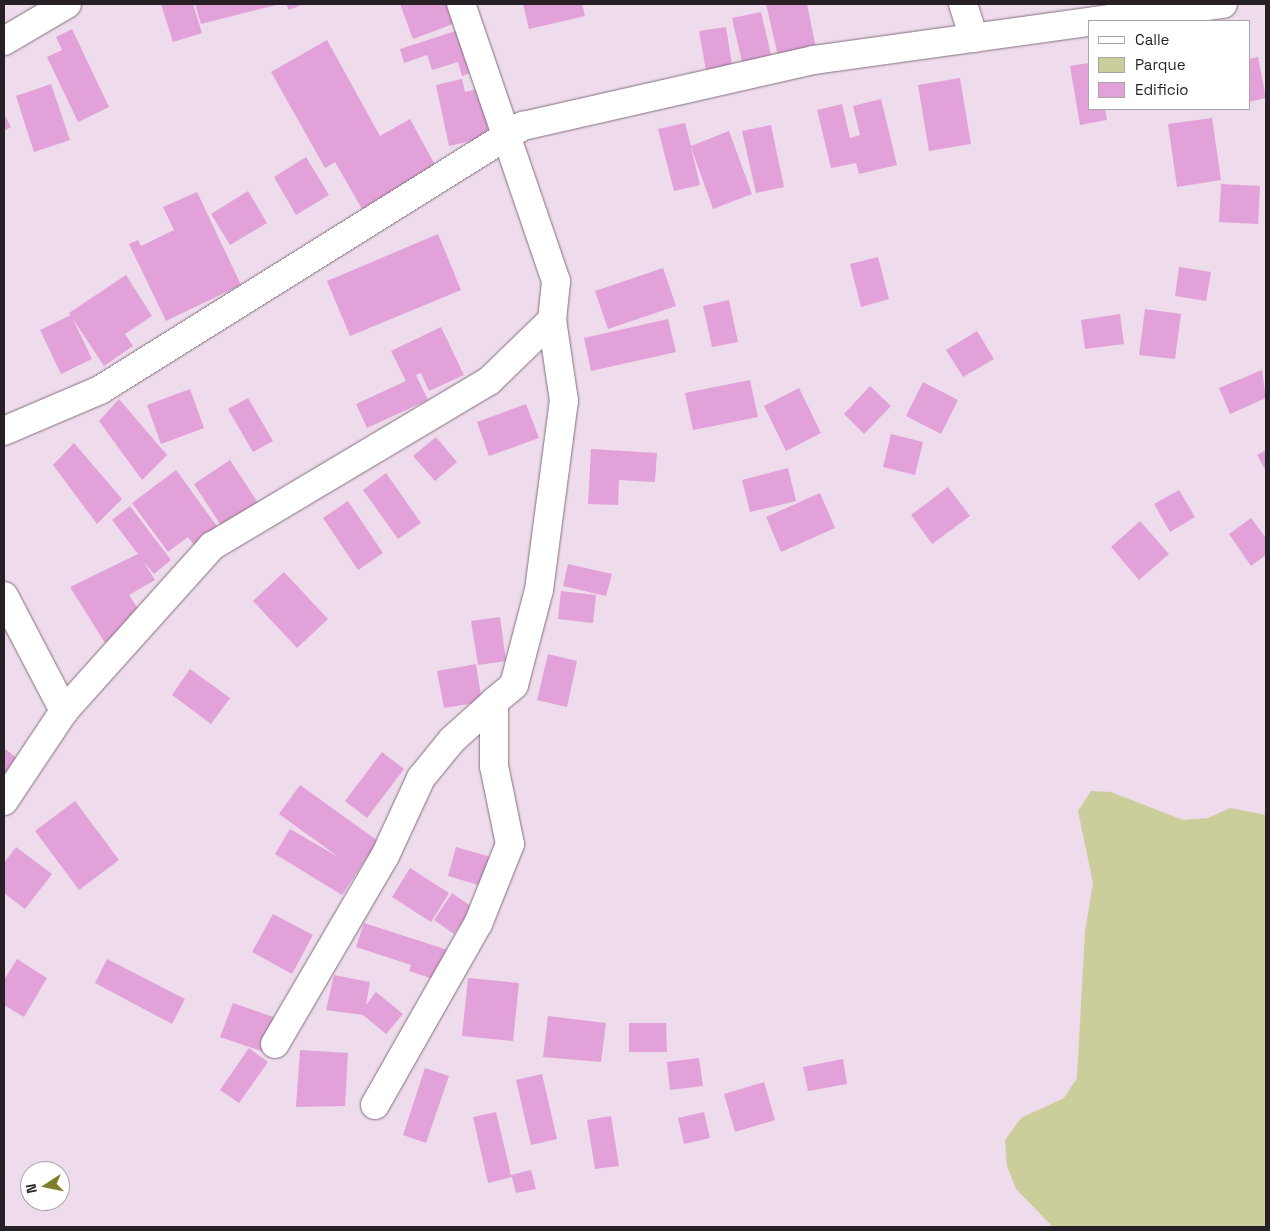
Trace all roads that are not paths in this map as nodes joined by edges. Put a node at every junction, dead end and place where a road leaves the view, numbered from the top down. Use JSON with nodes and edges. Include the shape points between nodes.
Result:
{"nodes":[{"id":1,"x":67,"y":4,"type":"edge"},
{"id":2,"x":461,"y":4,"type":"edge"},
{"id":3,"x":963,"y":4,"type":"edge"},
{"id":4,"x":1224,"y":4,"type":"edge"},
{"id":5,"x":1103,"y":20,"type":"edge"},
{"id":6,"x":1088,"y":22,"type":"edge"},
{"id":7,"x":974,"y":38,"type":"junction"},
{"id":8,"x":4,"y":41,"type":"edge"},
{"id":9,"x":504,"y":136,"type":"junction"},
{"id":10,"x":552,"y":320,"type":"junction"},
{"id":11,"x":4,"y":431,"type":"edge"},
{"id":12,"x":4,"y":596,"type":"edge"},
{"id":13,"x":494,"y":702,"type":"junction"},
{"id":14,"x":64,"y":711,"type":"junction"},
{"id":15,"x":4,"y":801,"type":"edge"},
{"id":16,"x":275,"y":1044,"type":"dead end"},
{"id":17,"x":375,"y":1105,"type":"dead end"}],
"edges":[{"from":1,"to":8,"type":"street"},
{"from":2,"to":9,"type":"street"},
{"from":3,"to":7,"type":"street"},
{"from":4,"to":5,"type":"street"},
{"from":6,"to":7,"type":"street"},
{"from":7,"to":9,"type":"street","via":[[814,60],[523,126]]},
{"from":9,"to":10,"type":"street","via":[[556,281]]},
{"from":9,"to":11,"type":"street","via":[[100,390]]},
{"from":10,"to":13,"type":"street","via":[[564,401],[539,590],[514,685]]},
{"from":10,"to":14,"type":"street","via":[[490,382],[212,546]]},
{"from":12,"to":14,"type":"street"},
{"from":13,"to":16,"type":"street","via":[[452,740],[421,778],[385,856]]},
{"from":13,"to":17,"type":"street","via":[[494,766],[510,844],[478,924]]},
{"from":14,"to":15,"type":"street"}]}
